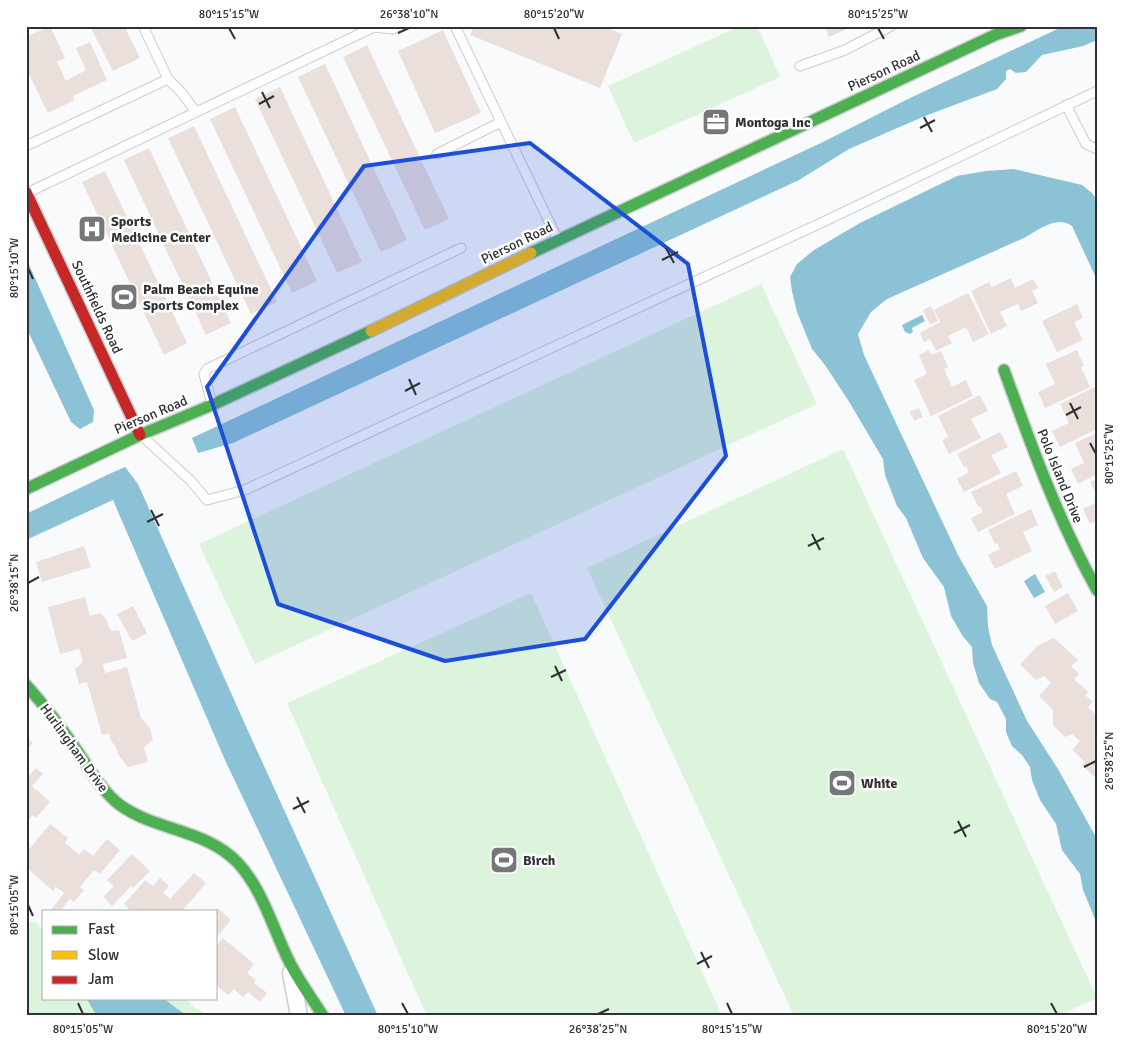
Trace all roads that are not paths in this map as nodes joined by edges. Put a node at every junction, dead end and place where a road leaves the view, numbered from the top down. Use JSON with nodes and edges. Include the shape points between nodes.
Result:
{"nodes":[{"id":1,"x":143,"y":26,"type":"edge"},
{"id":2,"x":402,"y":26,"type":"edge"},
{"id":3,"x":456,"y":26,"type":"edge"},
{"id":4,"x":891,"y":26,"type":"edge"},
{"id":5,"x":1022,"y":26,"type":"edge"},
{"id":6,"x":994,"y":31,"type":"edge"},
{"id":7,"x":800,"y":66,"type":"dead end"},
{"id":8,"x":168,"y":79,"type":"junction"},
{"id":9,"x":1097,"y":91,"type":"edge"},
{"id":10,"x":1066,"y":105,"type":"junction"},
{"id":11,"x":196,"y":112,"type":"junction"},
{"id":12,"x":502,"y":122,"type":"junction"},
{"id":13,"x":26,"y":146,"type":"edge"},
{"id":14,"x":1097,"y":149,"type":"edge"},
{"id":15,"x":437,"y":154,"type":"dead end"},
{"id":16,"x":26,"y":192,"type":"edge"},
{"id":17,"x":558,"y":240,"type":"junction"},
{"id":18,"x":461,"y":248,"type":"dead end"},
{"id":19,"x":1004,"y":370,"type":"dead end"},
{"id":20,"x":212,"y":404,"type":"junction"},
{"id":21,"x":140,"y":435,"type":"junction"},
{"id":22,"x":26,"y":489,"type":"edge"},
{"id":23,"x":1097,"y":590,"type":"edge"},
{"id":24,"x":26,"y":685,"type":"edge"},
{"id":25,"x":290,"y":963,"type":"junction"},
{"id":26,"x":299,"y":1016,"type":"edge"},
{"id":27,"x":323,"y":1016,"type":"edge"}],
"edges":[{"from":1,"to":8,"type":"lane"},
{"from":2,"to":11,"type":"lane","via":[[393,29],[374,27]]},
{"from":3,"to":12,"type":"lane"},
{"from":4,"to":7,"type":"lane","via":[[846,50]]},
{"from":5,"to":6,"type":"street","name":"Pierson Road"},
{"from":6,"to":17,"type":"street","name":"Pierson Road"},
{"from":8,"to":11,"type":"lane"},
{"from":8,"to":13,"type":"lane"},
{"from":9,"to":10,"type":"lane"},
{"from":10,"to":14,"type":"lane","via":[[1086,144]]},
{"from":10,"to":21,"type":"lane","via":[[245,490],[207,500],[190,480]]},
{"from":11,"to":16,"type":"lane"},
{"from":12,"to":15,"type":"lane"},
{"from":12,"to":17,"type":"lane"},
{"from":16,"to":21,"type":"street","name":"Southfields Road"},
{"from":17,"to":20,"type":"street","name":"Pierson Road"},
{"from":18,"to":20,"type":"lane","via":[[208,370],[204,374]]},
{"from":19,"to":23,"type":"street","name":"Polo Island Drive","via":[[1065,530]]},
{"from":20,"to":21,"type":"street","name":"Pierson Road"},
{"from":21,"to":22,"type":"street","name":"Pierson Road"},
{"from":24,"to":25,"type":"street","name":"Hurlingham Drive","via":[[53,717],[104,790],[120,805],[149,820],[203,838],[237,862],[254,886]]},
{"from":25,"to":26,"type":"street","name":"Hurlingham Drive"},
{"from":25,"to":27,"type":"street","name":"Hurlingham Drive"}]}
